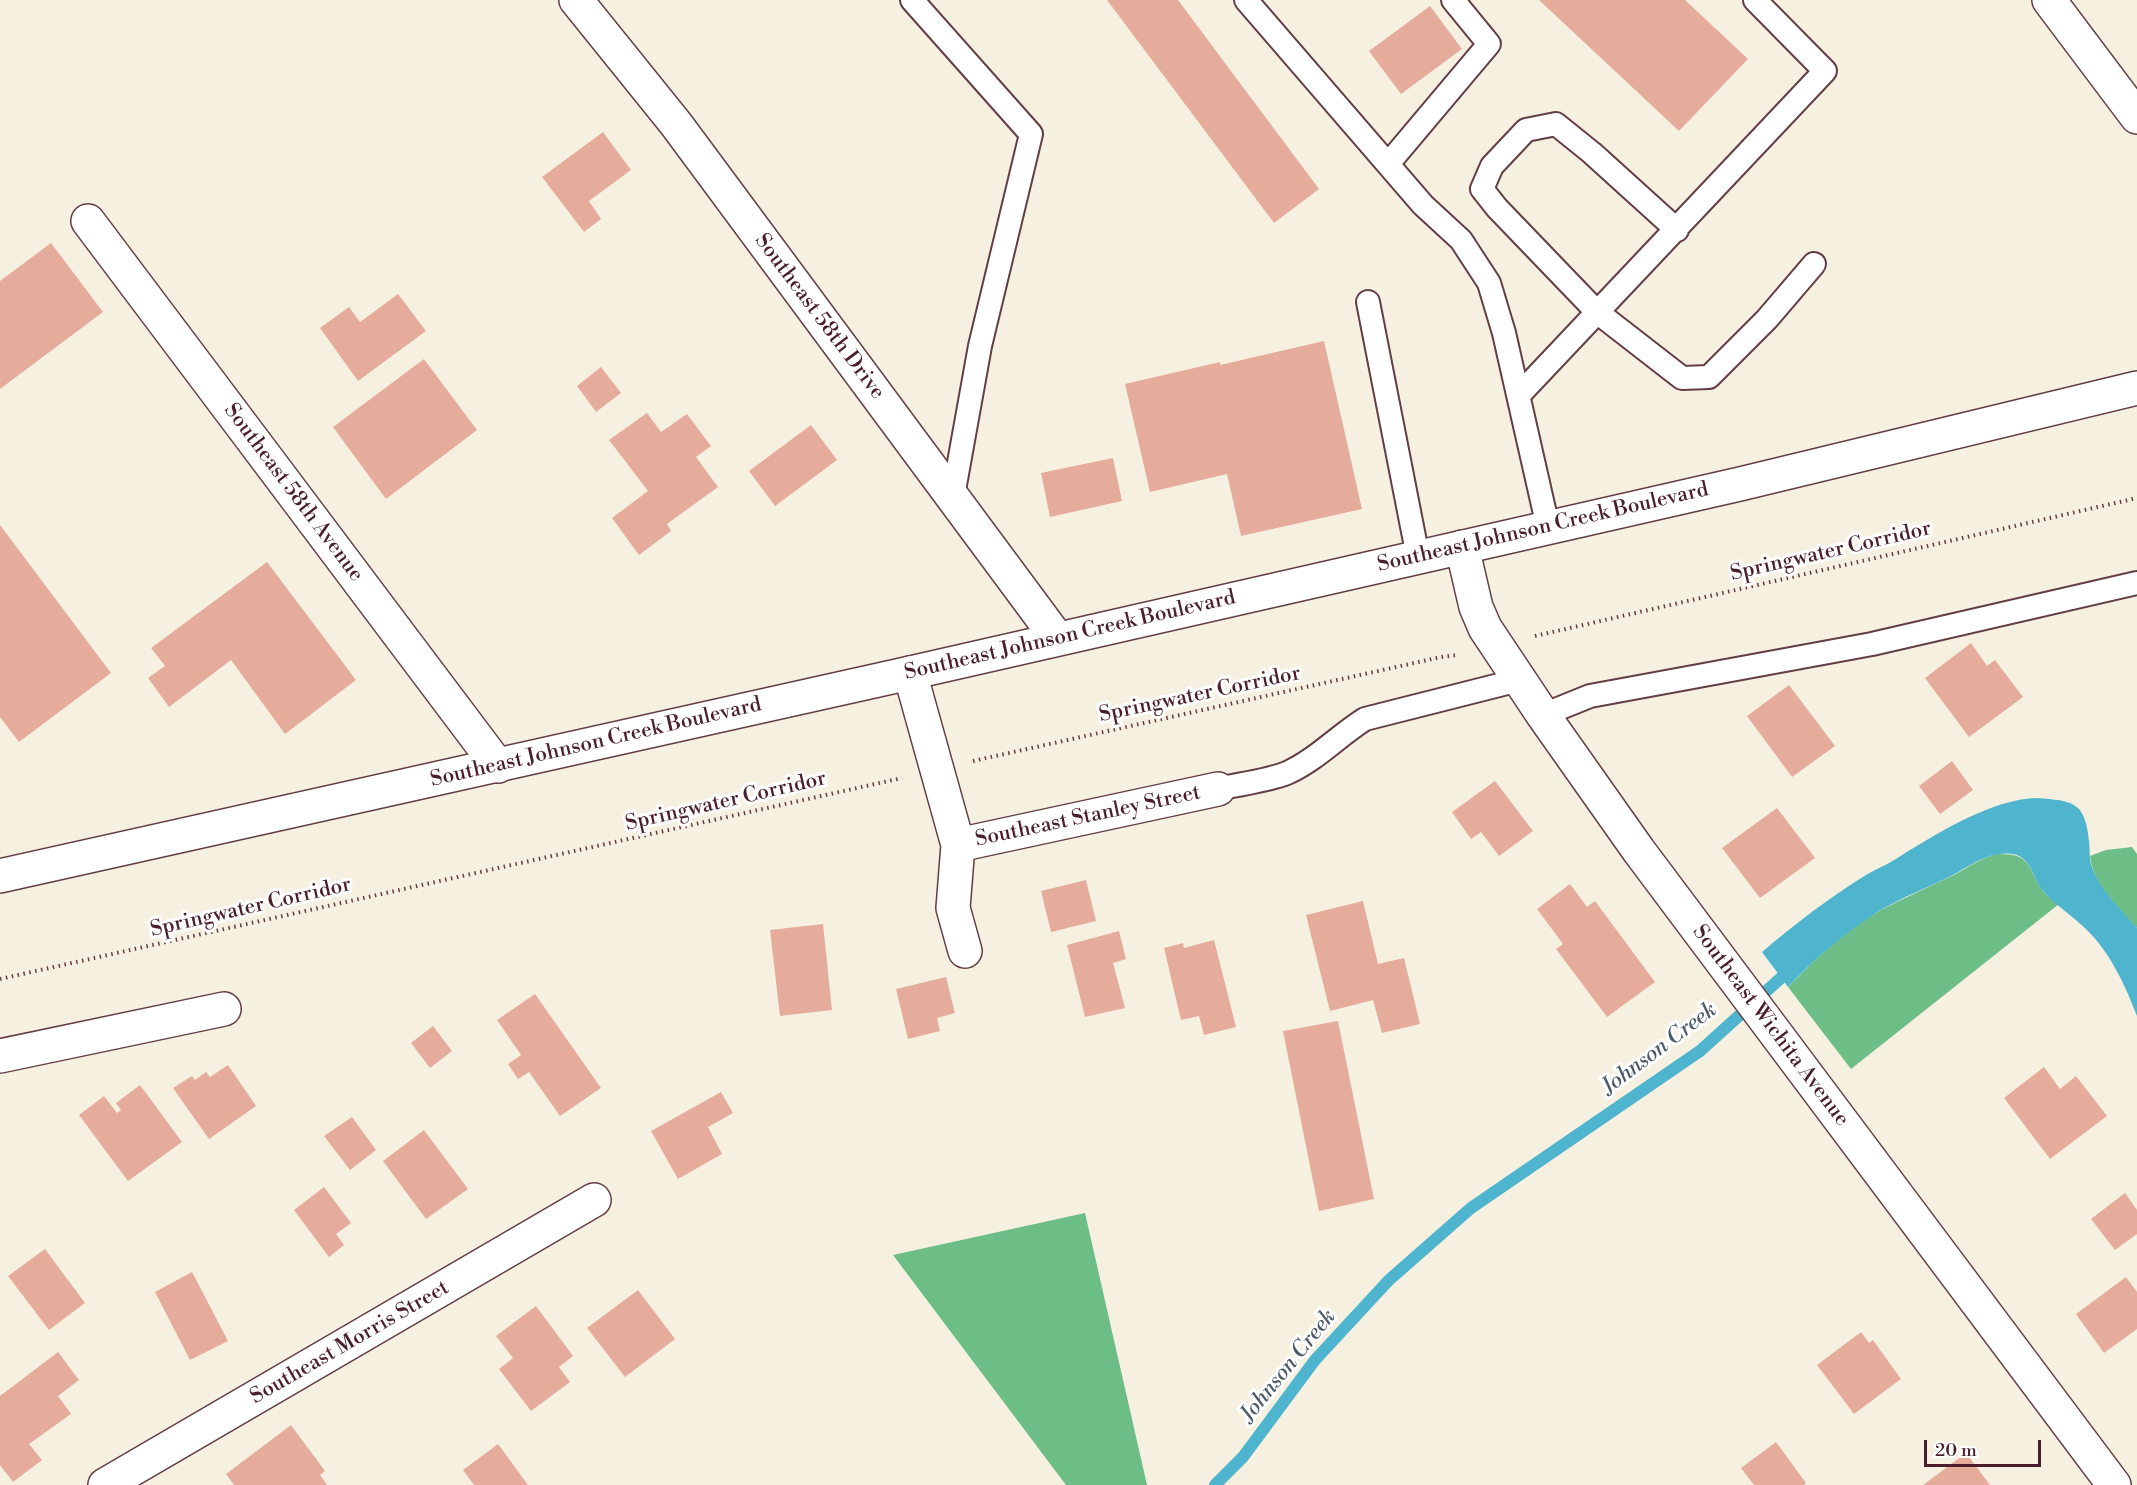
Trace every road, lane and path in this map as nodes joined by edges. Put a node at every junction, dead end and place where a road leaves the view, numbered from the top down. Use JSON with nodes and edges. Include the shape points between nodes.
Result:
{"nodes":[{"id":1,"x":576,"y":0,"type":"edge"},
{"id":2,"x":912,"y":0,"type":"edge"},
{"id":3,"x":1246,"y":0,"type":"edge"},
{"id":4,"x":1453,"y":0,"type":"edge"},
{"id":5,"x":1755,"y":0,"type":"edge"},
{"id":6,"x":2049,"y":0,"type":"edge"},
{"id":7,"x":2137,"y":117,"type":"edge"},
{"id":8,"x":1388,"y":164,"type":"junction"},
{"id":9,"x":88,"y":221,"type":"dead end"},
{"id":10,"x":1677,"y":230,"type":"junction"},
{"id":11,"x":1814,"y":264,"type":"dead end"},
{"id":12,"x":1368,"y":302,"type":"dead end"},
{"id":13,"x":1597,"y":312,"type":"junction"},
{"id":14,"x":2137,"y":388,"type":"edge"},
{"id":15,"x":1519,"y":395,"type":"junction"},
{"id":16,"x":953,"y":496,"type":"junction"},
{"id":17,"x":2137,"y":498,"type":"edge"},
{"id":18,"x":1548,"y":527,"type":"junction"},
{"id":19,"x":1461,"y":547,"type":"junction"},
{"id":20,"x":1418,"y":557,"type":"junction"},
{"id":21,"x":2137,"y":583,"type":"edge"},
{"id":22,"x":1531,"y":637,"type":"dead end"},
{"id":23,"x":1058,"y":638,"type":"junction"},
{"id":24,"x":1458,"y":655,"type":"dead end"},
{"id":25,"x":910,"y":673,"type":"junction"},
{"id":26,"x":1519,"y":680,"type":"junction"},
{"id":27,"x":1543,"y":716,"type":"junction"},
{"id":28,"x":498,"y":765,"type":"junction"},
{"id":29,"x":937,"y":769,"type":"junction"},
{"id":30,"x":1218,"y":789,"type":"joint"},
{"id":31,"x":958,"y":845,"type":"junction"},
{"id":32,"x":0,"y":876,"type":"edge"},
{"id":33,"x":965,"y":951,"type":"dead end"},
{"id":34,"x":0,"y":980,"type":"edge"},
{"id":35,"x":224,"y":1009,"type":"dead end"},
{"id":36,"x":0,"y":1056,"type":"edge"},
{"id":37,"x":594,"y":1200,"type":"dead end"},
{"id":38,"x":105,"y":1485,"type":"edge"},
{"id":39,"x":2114,"y":1485,"type":"edge"}],
"edges":[{"from":1,"to":16,"type":"street","name":"Southeast 58th Drive","via":[[676,124]]},
{"from":2,"to":16,"type":"lane","via":[[1031,134],[980,346]]},
{"from":3,"to":8,"type":"lane"},
{"from":4,"to":8,"type":"lane","via":[[1489,44]]},
{"from":5,"to":10,"type":"lane","via":[[1825,71]]},
{"from":6,"to":7,"type":"street"},
{"from":8,"to":15,"type":"lane","via":[[1423,205],[1461,240],[1489,283]]},
{"from":9,"to":28,"type":"street","name":"Southeast 58th Avenue"},
{"from":10,"to":13,"type":"lane"},
{"from":10,"to":13,"type":"lane","via":[[1556,124],[1526,130],[1492,166],[1482,189]]},
{"from":11,"to":13,"type":"lane","via":[[1767,320],[1709,377],[1682,378]]},
{"from":12,"to":20,"type":"lane"},
{"from":13,"to":15,"type":"lane"},
{"from":14,"to":18,"type":"street","name":"Southeast Johnson Creek Boulevard"},
{"from":15,"to":18,"type":"lane"},
{"from":16,"to":23,"type":"street","name":"Southeast 58th Drive"},
{"from":17,"to":22,"type":"path","name":"Springwater Corridor"},
{"from":18,"to":19,"type":"street","name":"Southeast Johnson Creek Boulevard"},
{"from":19,"to":20,"type":"street","name":"Southeast Johnson Creek Boulevard"},
{"from":19,"to":26,"type":"street","name":"Southeast Wichita Avenue","via":[[1480,617]]},
{"from":20,"to":23,"type":"street","name":"Southeast Johnson Creek Boulevard"},
{"from":21,"to":27,"type":"lane","via":[[1872,644],[1590,696]]},
{"from":23,"to":25,"type":"street","name":"Southeast Johnson Creek Boulevard"},
{"from":24,"to":29,"type":"path","name":"Springwater Corridor"},
{"from":25,"to":28,"type":"street","name":"Southeast Johnson Creek Boulevard"},
{"from":25,"to":29,"type":"street"},
{"from":26,"to":27,"type":"street","name":"Southeast Wichita Avenue"},
{"from":26,"to":30,"type":"lane","via":[[1365,719],[1314,758],[1286,773]]},
{"from":27,"to":39,"type":"street","name":"Southeast Wichita Avenue","via":[[1639,851]]},
{"from":28,"to":32,"type":"street","name":"Southeast Johnson Creek Boulevard"},
{"from":29,"to":31,"type":"street"},
{"from":29,"to":34,"type":"path","name":"Springwater Corridor"},
{"from":30,"to":31,"type":"street","name":"Southeast Stanley Street"},
{"from":31,"to":33,"type":"street","via":[[952,908]]},
{"from":35,"to":36,"type":"street"},
{"from":37,"to":38,"type":"street","name":"Southeast Morris Street"}]}
